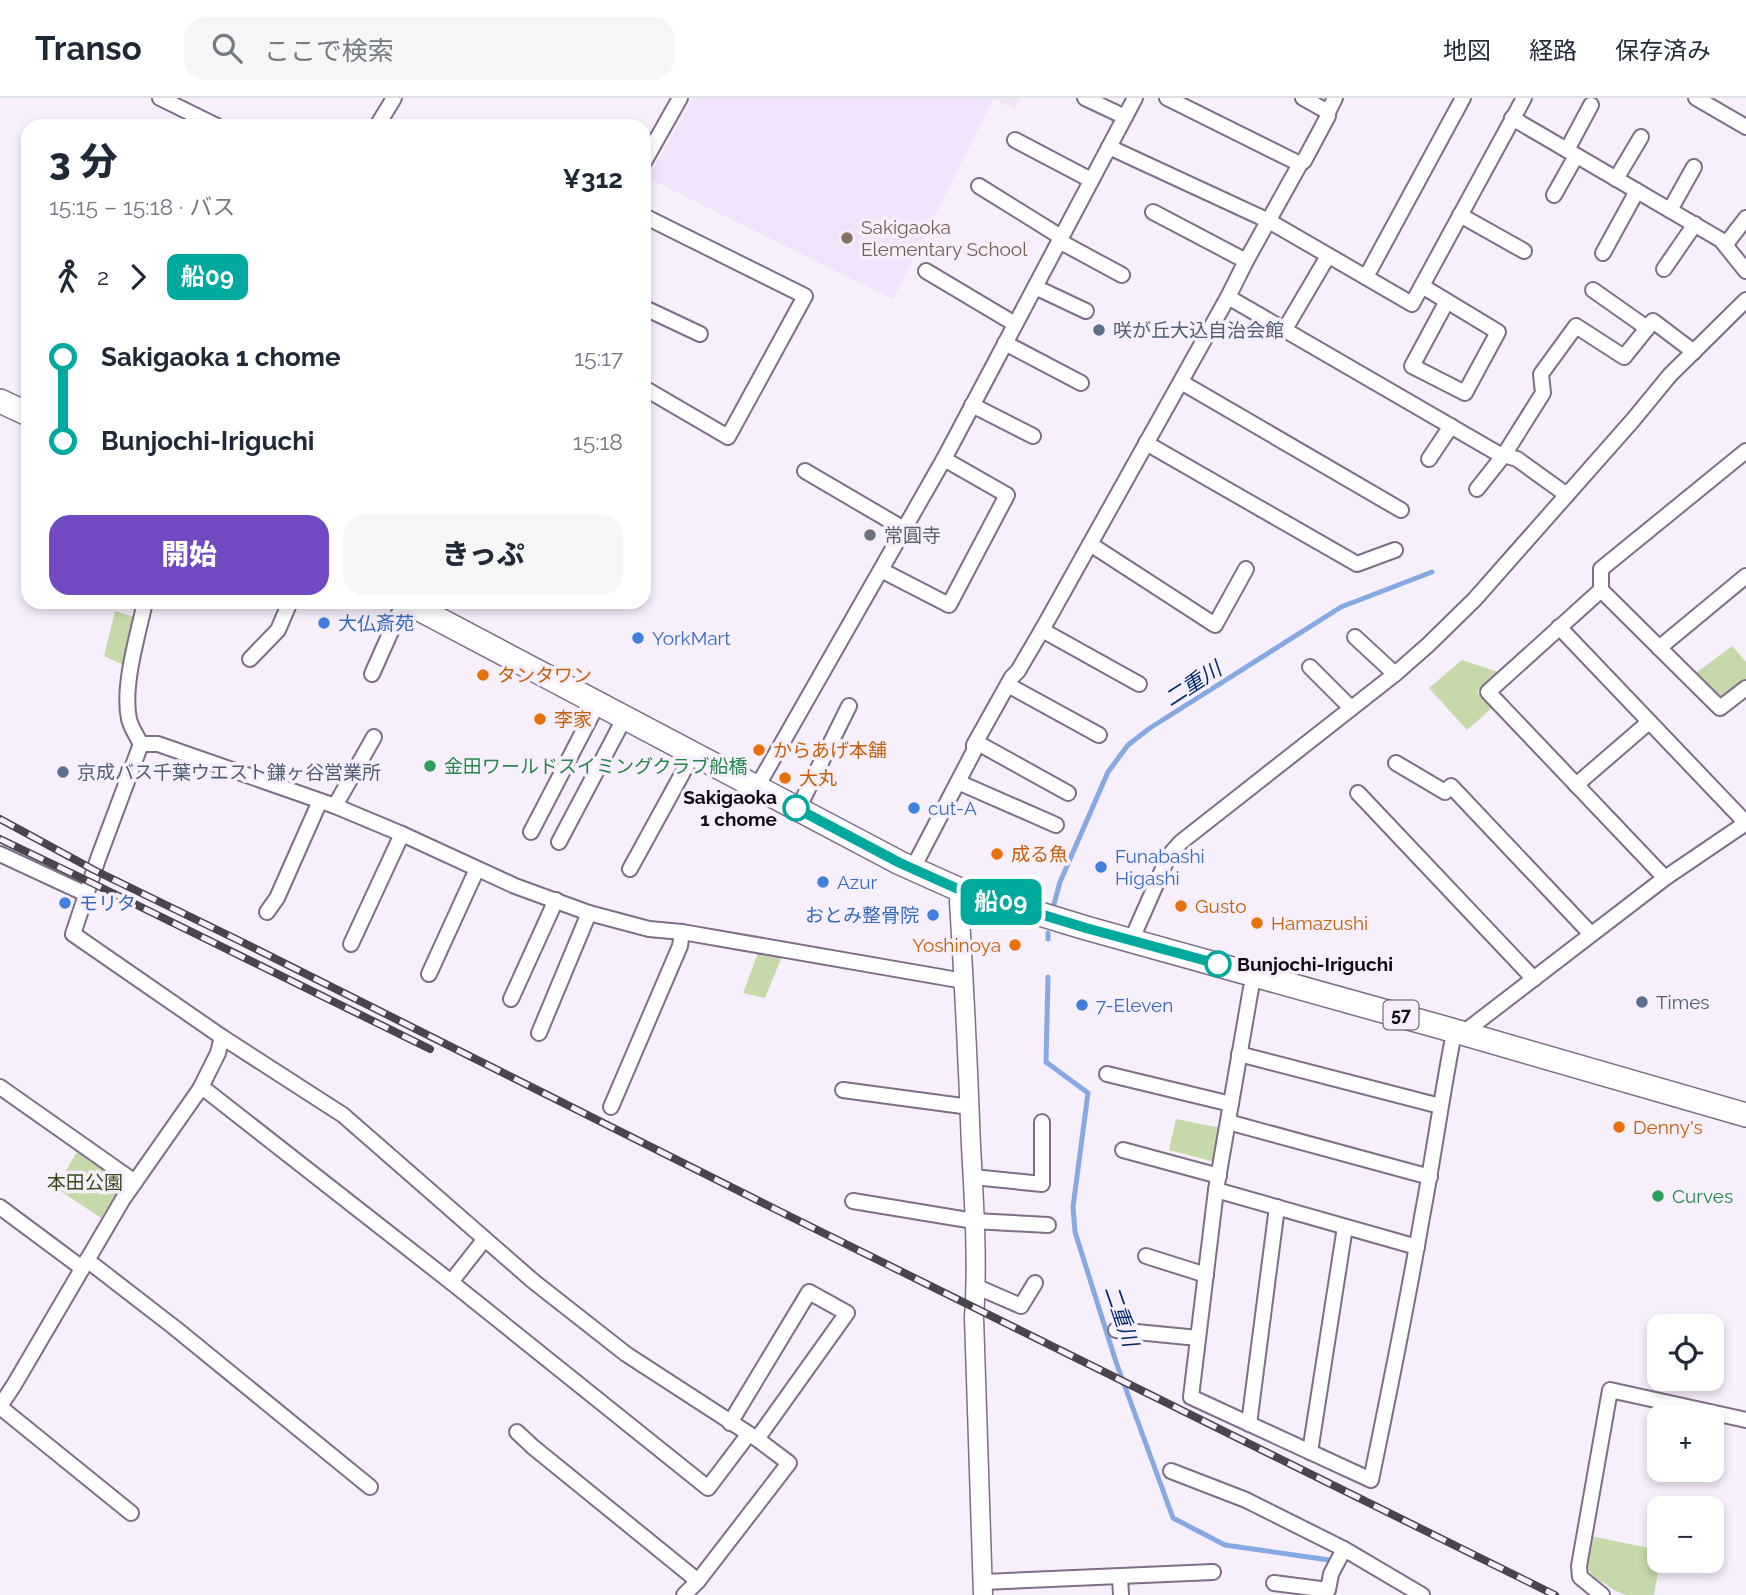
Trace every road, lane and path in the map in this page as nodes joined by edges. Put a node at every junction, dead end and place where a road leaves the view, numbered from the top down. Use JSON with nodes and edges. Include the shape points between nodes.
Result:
{"nodes":[{"id":1,"x":160,"y":98,"type":"edge"},
{"id":2,"x":394,"y":98,"type":"edge"},
{"id":3,"x":680,"y":98,"type":"edge"},
{"id":4,"x":1085,"y":98,"type":"edge"},
{"id":5,"x":1135,"y":98,"type":"edge"},
{"id":6,"x":1167,"y":98,"type":"edge"},
{"id":7,"x":1303,"y":98,"type":"edge"},
{"id":8,"x":1335,"y":98,"type":"edge"},
{"id":9,"x":1463,"y":98,"type":"edge"},
{"id":10,"x":1524,"y":98,"type":"edge"},
{"id":11,"x":1696,"y":98,"type":"edge"},
{"id":12,"x":1591,"y":105,"type":"dead end"},
{"id":13,"x":1328,"y":112,"type":"junction"},
{"id":14,"x":1125,"y":117,"type":"junction"},
{"id":15,"x":1512,"y":118,"type":"junction"},
{"id":16,"x":203,"y":119,"type":"edge"},
{"id":17,"x":381,"y":119,"type":"edge"},
{"id":18,"x":1746,"y":127,"type":"edge"},
{"id":19,"x":1641,"y":137,"type":"dead end"},
{"id":20,"x":1016,"y":140,"type":"dead end"},
{"id":21,"x":1109,"y":147,"type":"junction"},
{"id":22,"x":651,"y":150,"type":"edge"},
{"id":23,"x":1571,"y":153,"type":"junction"},
{"id":24,"x":1300,"y":164,"type":"junction"},
{"id":25,"x":1694,"y":167,"type":"dead end"},
{"id":26,"x":1616,"y":179,"type":"junction"},
{"id":27,"x":1091,"y":180,"type":"junction"},
{"id":28,"x":979,"y":186,"type":"dead end"},
{"id":29,"x":1637,"y":191,"type":"junction"},
{"id":30,"x":1554,"y":195,"type":"dead end"},
{"id":31,"x":1670,"y":210,"type":"junction"},
{"id":32,"x":1153,"y":212,"type":"dead end"},
{"id":33,"x":1460,"y":215,"type":"junction"},
{"id":34,"x":1746,"y":218,"type":"edge"},
{"id":35,"x":651,"y":219,"type":"edge"},
{"id":36,"x":1269,"y":221,"type":"junction"},
{"id":37,"x":1695,"y":224,"type":"junction"},
{"id":38,"x":1060,"y":239,"type":"junction"},
{"id":39,"x":1726,"y":244,"type":"junction"},
{"id":40,"x":1524,"y":251,"type":"dead end"},
{"id":41,"x":1603,"y":253,"type":"dead end"},
{"id":42,"x":1328,"y":256,"type":"junction"},
{"id":43,"x":1246,"y":261,"type":"junction"},
{"id":44,"x":1664,"y":269,"type":"dead end"},
{"id":45,"x":926,"y":271,"type":"dead end"},
{"id":46,"x":1746,"y":271,"type":"edge"},
{"id":47,"x":1122,"y":275,"type":"dead end"},
{"id":48,"x":1366,"y":277,"type":"junction"},
{"id":49,"x":1422,"y":286,"type":"junction"},
{"id":50,"x":1035,"y":287,"type":"junction"},
{"id":51,"x":1593,"y":290,"type":"dead end"},
{"id":52,"x":1228,"y":297,"type":"junction"},
{"id":53,"x":1746,"y":300,"type":"edge"},
{"id":54,"x":1447,"y":301,"type":"junction"},
{"id":55,"x":651,"y":311,"type":"edge"},
{"id":56,"x":1086,"y":311,"type":"dead end"},
{"id":57,"x":1015,"y":324,"type":"junction"},
{"id":58,"x":1647,"y":328,"type":"junction"},
{"id":59,"x":1285,"y":330,"type":"junction"},
{"id":60,"x":700,"y":334,"type":"dead end"},
{"id":61,"x":1005,"y":343,"type":"junction"},
{"id":62,"x":1694,"y":352,"type":"junction"},
{"id":63,"x":1181,"y":382,"type":"junction"},
{"id":64,"x":1081,"y":383,"type":"dead end"},
{"id":65,"x":651,"y":392,"type":"edge"},
{"id":66,"x":0,"y":401,"type":"edge"},
{"id":67,"x":972,"y":405,"type":"junction"},
{"id":68,"x":21,"y":411,"type":"edge"},
{"id":69,"x":1451,"y":426,"type":"junction"},
{"id":70,"x":1033,"y":436,"type":"dead end"},
{"id":71,"x":1146,"y":443,"type":"junction"},
{"id":72,"x":1746,"y":451,"type":"edge"},
{"id":73,"x":1504,"y":455,"type":"junction"},
{"id":74,"x":944,"y":459,"type":"junction"},
{"id":75,"x":1429,"y":459,"type":"dead end"},
{"id":76,"x":804,"y":471,"type":"dead end"},
{"id":77,"x":1477,"y":489,"type":"dead end"},
{"id":78,"x":1567,"y":495,"type":"junction"},
{"id":79,"x":1401,"y":510,"type":"dead end"},
{"id":80,"x":904,"y":528,"type":"junction"},
{"id":81,"x":1090,"y":544,"type":"junction"},
{"id":82,"x":1395,"y":550,"type":"dead end"},
{"id":83,"x":1246,"y":569,"type":"dead end"},
{"id":84,"x":881,"y":570,"type":"junction"},
{"id":85,"x":1746,"y":576,"type":"edge"},
{"id":86,"x":1601,"y":590,"type":"junction"},
{"id":87,"x":144,"y":609,"type":"edge"},
{"id":88,"x":287,"y":609,"type":"edge"},
{"id":89,"x":402,"y":609,"type":"edge"},
{"id":90,"x":418,"y":609,"type":"edge"},
{"id":91,"x":1559,"y":627,"type":"junction"},
{"id":92,"x":1042,"y":630,"type":"junction"},
{"id":93,"x":1355,"y":637,"type":"dead end"},
{"id":94,"x":1659,"y":648,"type":"junction"},
{"id":95,"x":250,"y":659,"type":"dead end"},
{"id":96,"x":1310,"y":667,"type":"dead end"},
{"id":97,"x":372,"y":674,"type":"dead end"},
{"id":98,"x":1395,"y":674,"type":"junction"},
{"id":99,"x":1139,"y":684,"type":"dead end"},
{"id":100,"x":1008,"y":685,"type":"junction"},
{"id":101,"x":1745,"y":691,"type":"edge"},
{"id":102,"x":598,"y":703,"type":"junction"},
{"id":103,"x":849,"y":706,"type":"dead end"},
{"id":104,"x":1351,"y":708,"type":"junction"},
{"id":105,"x":625,"y":718,"type":"junction"},
{"id":106,"x":1649,"y":722,"type":"junction"},
{"id":107,"x":1099,"y":735,"type":"dead end"},
{"id":108,"x":374,"y":737,"type":"dead end"},
{"id":109,"x":976,"y":741,"type":"junction"},
{"id":110,"x":141,"y":744,"type":"junction"},
{"id":111,"x":693,"y":754,"type":"junction"},
{"id":112,"x":1396,"y":763,"type":"dead end"},
{"id":113,"x":958,"y":782,"type":"junction"},
{"id":114,"x":1576,"y":785,"type":"junction"},
{"id":115,"x":757,"y":787,"type":"junction"},
{"id":116,"x":1068,"y":793,"type":"dead end"},
{"id":117,"x":1358,"y":793,"type":"dead end"},
{"id":118,"x":320,"y":801,"type":"junction"},
{"id":119,"x":335,"y":806,"type":"junction"},
{"id":120,"x":798,"y":808,"type":"junction"},
{"id":121,"x":1056,"y":825,"type":"dead end"},
{"id":122,"x":531,"y":832,"type":"dead end"},
{"id":123,"x":402,"y":834,"type":"junction"},
{"id":124,"x":559,"y":842,"type":"dead end"},
{"id":125,"x":0,"y":854,"type":"edge"},
{"id":126,"x":913,"y":868,"type":"junction"},
{"id":127,"x":477,"y":869,"type":"junction"},
{"id":128,"x":630,"y":869,"type":"dead end"},
{"id":129,"x":1665,"y":878,"type":"junction"},
{"id":130,"x":86,"y":894,"type":"junction"},
{"id":131,"x":556,"y":900,"type":"junction"},
{"id":132,"x":958,"y":901,"type":"dead end"},
{"id":133,"x":267,"y":912,"type":"dead end"},
{"id":134,"x":589,"y":913,"type":"junction"},
{"id":135,"x":682,"y":932,"type":"junction"},
{"id":136,"x":1591,"y":934,"type":"junction"},
{"id":137,"x":1131,"y":941,"type":"junction"},
{"id":138,"x":351,"y":944,"type":"dead end"},
{"id":139,"x":429,"y":974,"type":"dead end"},
{"id":140,"x":1534,"y":978,"type":"junction"},
{"id":141,"x":964,"y":981,"type":"junction"},
{"id":142,"x":1251,"y":988,"type":"dead end"},
{"id":143,"x":511,"y":999,"type":"dead end"},
{"id":144,"x":539,"y":1033,"type":"dead end"},
{"id":145,"x":222,"y":1037,"type":"junction"},
{"id":146,"x":1457,"y":1038,"type":"junction"},
{"id":147,"x":1239,"y":1054,"type":"junction"},
{"id":148,"x":1107,"y":1074,"type":"dead end"},
{"id":149,"x":0,"y":1087,"type":"edge"},
{"id":150,"x":200,"y":1088,"type":"junction"},
{"id":151,"x":843,"y":1090,"type":"dead end"},
{"id":152,"x":1231,"y":1104,"type":"junction"},
{"id":153,"x":1440,"y":1106,"type":"junction"},
{"id":154,"x":611,"y":1107,"type":"dead end"},
{"id":155,"x":970,"y":1107,"type":"junction"},
{"id":156,"x":1746,"y":1115,"type":"edge"},
{"id":157,"x":1042,"y":1122,"type":"dead end"},
{"id":158,"x":1228,"y":1122,"type":"junction"},
{"id":159,"x":1123,"y":1150,"type":"dead end"},
{"id":160,"x":973,"y":1177,"type":"junction"},
{"id":161,"x":1430,"y":1177,"type":"junction"},
{"id":162,"x":135,"y":1182,"type":"junction"},
{"id":163,"x":1217,"y":1183,"type":"junction"},
{"id":164,"x":853,"y":1201,"type":"dead end"},
{"id":165,"x":1277,"y":1207,"type":"junction"},
{"id":166,"x":0,"y":1208,"type":"edge"},
{"id":167,"x":974,"y":1221,"type":"junction"},
{"id":168,"x":1048,"y":1225,"type":"dead end"},
{"id":169,"x":1345,"y":1227,"type":"junction"},
{"id":170,"x":484,"y":1240,"type":"junction"},
{"id":171,"x":1417,"y":1247,"type":"junction"},
{"id":172,"x":1146,"y":1256,"type":"dead end"},
{"id":173,"x":84,"y":1264,"type":"junction"},
{"id":174,"x":1206,"y":1275,"type":"junction"},
{"id":175,"x":451,"y":1282,"type":"junction"},
{"id":176,"x":1035,"y":1283,"type":"dead end"},
{"id":177,"x":975,"y":1286,"type":"junction"},
{"id":178,"x":1116,"y":1330,"type":"dead end"},
{"id":179,"x":1198,"y":1338,"type":"junction"},
{"id":180,"x":0,"y":1406,"type":"edge"},
{"id":181,"x":1746,"y":1420,"type":"edge"},
{"id":182,"x":730,"y":1423,"type":"junction"},
{"id":183,"x":1250,"y":1424,"type":"junction"},
{"id":184,"x":517,"y":1432,"type":"dead end"},
{"id":185,"x":752,"y":1437,"type":"junction"},
{"id":186,"x":1310,"y":1452,"type":"junction"},
{"id":187,"x":1171,"y":1471,"type":"dead end"},
{"id":188,"x":370,"y":1487,"type":"dead end"},
{"id":189,"x":131,"y":1513,"type":"dead end"},
{"id":190,"x":1344,"y":1549,"type":"junction"},
{"id":191,"x":1213,"y":1572,"type":"dead end"},
{"id":192,"x":1120,"y":1577,"type":"junction"},
{"id":193,"x":698,"y":1581,"type":"junction"},
{"id":194,"x":1274,"y":1583,"type":"dead end"},
{"id":195,"x":983,"y":1589,"type":"edge"},
{"id":196,"x":684,"y":1595,"type":"edge"},
{"id":197,"x":1121,"y":1595,"type":"edge"},
{"id":198,"x":1422,"y":1595,"type":"edge"},
{"id":199,"x":1602,"y":1595,"type":"edge"}],
"edges":[{"from":1,"to":16,"type":"street"},
{"from":2,"to":17,"type":"street"},
{"from":3,"to":22,"type":"street"},
{"from":4,"to":14,"type":"street"},
{"from":5,"to":14,"type":"street"},
{"from":6,"to":24,"type":"street"},
{"from":7,"to":13,"type":"street"},
{"from":8,"to":13,"type":"street"},
{"from":9,"to":48,"type":"street"},
{"from":10,"to":15,"type":"street"},
{"from":11,"to":18,"type":"street"},
{"from":12,"to":23,"type":"street"},
{"from":13,"to":24,"type":"street"},
{"from":14,"to":21,"type":"street"},
{"from":15,"to":23,"type":"street"},
{"from":15,"to":33,"type":"street"},
{"from":19,"to":26,"type":"street"},
{"from":20,"to":27,"type":"street"},
{"from":21,"to":27,"type":"street"},
{"from":21,"to":36,"type":"street"},
{"from":23,"to":26,"type":"street"},
{"from":23,"to":30,"type":"street"},
{"from":24,"to":36,"type":"street"},
{"from":25,"to":31,"type":"street"},
{"from":26,"to":29,"type":"street"},
{"from":27,"to":38,"type":"street"},
{"from":28,"to":38,"type":"street"},
{"from":29,"to":31,"type":"street"},
{"from":29,"to":41,"type":"street"},
{"from":31,"to":37,"type":"street"},
{"from":32,"to":43,"type":"street"},
{"from":33,"to":40,"type":"street"},
{"from":33,"to":49,"type":"street"},
{"from":34,"to":39,"type":"street"},
{"from":35,"to":65,"type":"street","via":[[806,296],[729,437]]},
{"from":36,"to":42,"type":"street"},
{"from":36,"to":43,"type":"street"},
{"from":37,"to":39,"type":"street"},
{"from":37,"to":44,"type":"street"},
{"from":38,"to":47,"type":"street"},
{"from":38,"to":50,"type":"street"},
{"from":39,"to":46,"type":"street"},
{"from":42,"to":48,"type":"street"},
{"from":42,"to":59,"type":"street"},
{"from":43,"to":52,"type":"street"},
{"from":45,"to":57,"type":"street"},
{"from":48,"to":49,"type":"street","via":[[1412,304]]},
{"from":49,"to":54,"type":"street"},
{"from":50,"to":56,"type":"street"},
{"from":50,"to":57,"type":"street"},
{"from":51,"to":58,"type":"street"},
{"from":52,"to":59,"type":"street"},
{"from":52,"to":63,"type":"street"},
{"from":53,"to":62,"type":"street"},
{"from":54,"to":54,"type":"street","via":[[1498,332],[1465,393],[1412,366]]},
{"from":55,"to":60,"type":"street"},
{"from":57,"to":61,"type":"street"},
{"from":58,"to":62,"type":"street","via":[[1653,321]]},
{"from":58,"to":73,"type":"street","via":[[1625,357],[1576,326],[1541,374],[1543,393]]},
{"from":59,"to":69,"type":"street"},
{"from":61,"to":64,"type":"street"},
{"from":61,"to":67,"type":"street"},
{"from":62,"to":78,"type":"street"},
{"from":63,"to":71,"type":"street"},
{"from":63,"to":79,"type":"street"},
{"from":66,"to":68,"type":"main road"},
{"from":67,"to":70,"type":"street"},
{"from":67,"to":74,"type":"street"},
{"from":69,"to":73,"type":"street"},
{"from":69,"to":75,"type":"street"},
{"from":71,"to":81,"type":"street"},
{"from":71,"to":82,"type":"street","via":[[1357,564]]},
{"from":72,"to":86,"type":"street","via":[[1601,569]]},
{"from":73,"to":77,"type":"street"},
{"from":73,"to":78,"type":"street","via":[[1517,459]]},
{"from":74,"to":80,"type":"street"},
{"from":74,"to":84,"type":"street","via":[[1007,495],[949,605]]},
{"from":76,"to":80,"type":"street"},
{"from":78,"to":98,"type":"street","via":[[1475,599]]},
{"from":80,"to":84,"type":"street"},
{"from":81,"to":83,"type":"street","via":[[1215,625]]},
{"from":81,"to":92,"type":"street"},
{"from":84,"to":115,"type":"street"},
{"from":85,"to":94,"type":"street"},
{"from":86,"to":91,"type":"street"},
{"from":86,"to":94,"type":"street"},
{"from":87,"to":110,"type":"street","via":[[128,685],[130,722]]},
{"from":88,"to":95,"type":"street","via":[[278,629]]},
{"from":89,"to":97,"type":"street"},
{"from":90,"to":102,"type":"main road","number":"57"},
{"from":91,"to":106,"type":"street"},
{"from":91,"to":114,"type":"street","via":[[1488,692]]},
{"from":92,"to":99,"type":"street"},
{"from":92,"to":100,"type":"street"},
{"from":93,"to":98,"type":"street"},
{"from":94,"to":101,"type":"street","via":[[1720,708]]},
{"from":96,"to":104,"type":"street"},
{"from":98,"to":104,"type":"street"},
{"from":100,"to":107,"type":"street"},
{"from":100,"to":109,"type":"street"},
{"from":102,"to":105,"type":"main road","number":"57"},
{"from":102,"to":122,"type":"street"},
{"from":103,"to":120,"type":"street"},
{"from":104,"to":137,"type":"street","via":[[1181,842],[1157,881]]},
{"from":105,"to":111,"type":"main road","number":"57"},
{"from":105,"to":124,"type":"street"},
{"from":106,"to":114,"type":"street"},
{"from":106,"to":129,"type":"street","via":[[1746,823]]},
{"from":108,"to":119,"type":"street"},
{"from":109,"to":113,"type":"street"},
{"from":109,"to":116,"type":"street"},
{"from":110,"to":118,"type":"street","via":[[158,744]]},
{"from":110,"to":130,"type":"street"},
{"from":111,"to":115,"type":"main road","number":"57"},
{"from":111,"to":128,"type":"street"},
{"from":112,"to":136,"type":"street","via":[[1445,792],[1451,786]]},
{"from":113,"to":121,"type":"street"},
{"from":113,"to":126,"type":"street"},
{"from":114,"to":129,"type":"street"},
{"from":115,"to":120,"type":"main road","number":"57"},
{"from":117,"to":140,"type":"street"},
{"from":118,"to":119,"type":"street"},
{"from":118,"to":133,"type":"street"},
{"from":119,"to":123,"type":"street"},
{"from":120,"to":126,"type":"main road","number":"57"},
{"from":123,"to":127,"type":"street"},
{"from":123,"to":138,"type":"street"},
{"from":125,"to":130,"type":"street"},
{"from":126,"to":137,"type":"main road","number":"57","via":[[958,889]]},
{"from":127,"to":131,"type":"street"},
{"from":127,"to":139,"type":"street"},
{"from":129,"to":136,"type":"street"},
{"from":130,"to":145,"type":"street","via":[[73,934]]},
{"from":131,"to":134,"type":"street"},
{"from":131,"to":143,"type":"street"},
{"from":132,"to":141,"type":"street"},
{"from":134,"to":135,"type":"street","via":[[649,929]]},
{"from":134,"to":144,"type":"street"},
{"from":135,"to":141,"type":"street"},
{"from":135,"to":154,"type":"street"},
{"from":136,"to":140,"type":"street"},
{"from":137,"to":146,"type":"main road","number":"57"},
{"from":140,"to":146,"type":"street"},
{"from":141,"to":155,"type":"street"},
{"from":142,"to":147,"type":"street"},
{"from":145,"to":150,"type":"street"},
{"from":145,"to":170,"type":"street","via":[[343,1115]]},
{"from":146,"to":153,"type":"street"},
{"from":146,"to":156,"type":"main road","number":"57"},
{"from":147,"to":152,"type":"street"},
{"from":147,"to":153,"type":"street"},
{"from":148,"to":152,"type":"street"},
{"from":149,"to":162,"type":"street"},
{"from":150,"to":162,"type":"street"},
{"from":150,"to":175,"type":"street"},
{"from":151,"to":155,"type":"street"},
{"from":152,"to":158,"type":"street"},
{"from":153,"to":161,"type":"street"},
{"from":155,"to":160,"type":"street"},
{"from":157,"to":160,"type":"street","via":[[1042,1184]]},
{"from":158,"to":161,"type":"street"},
{"from":158,"to":163,"type":"street"},
{"from":159,"to":163,"type":"street"},
{"from":160,"to":167,"type":"street"},
{"from":161,"to":171,"type":"street"},
{"from":162,"to":173,"type":"street"},
{"from":163,"to":165,"type":"street"},
{"from":163,"to":174,"type":"street"},
{"from":164,"to":167,"type":"street"},
{"from":165,"to":169,"type":"street"},
{"from":165,"to":183,"type":"street"},
{"from":166,"to":173,"type":"street"},
{"from":167,"to":168,"type":"street"},
{"from":167,"to":177,"type":"street"},
{"from":169,"to":171,"type":"street"},
{"from":169,"to":186,"type":"street"},
{"from":170,"to":175,"type":"street"},
{"from":170,"to":182,"type":"street","via":[[626,1354]]},
{"from":171,"to":186,"type":"street","via":[[1371,1480]]},
{"from":172,"to":174,"type":"street"},
{"from":173,"to":180,"type":"street"},
{"from":173,"to":188,"type":"street","via":[[176,1328]]},
{"from":174,"to":179,"type":"street"},
{"from":175,"to":185,"type":"street","via":[[708,1488]]},
{"from":176,"to":177,"type":"street","via":[[1021,1306]]},
{"from":177,"to":195,"type":"street"},
{"from":178,"to":179,"type":"street"},
{"from":179,"to":183,"type":"street","via":[[1191,1397]]},
{"from":180,"to":189,"type":"street"},
{"from":181,"to":199,"type":"street","via":[[1610,1390],[1579,1566],[1580,1577]]},
{"from":182,"to":185,"type":"street"},
{"from":182,"to":185,"type":"street","via":[[809,1292],[847,1312]]},
{"from":183,"to":186,"type":"street"},
{"from":184,"to":193,"type":"street"},
{"from":185,"to":193,"type":"street","via":[[789,1463]]},
{"from":187,"to":190,"type":"street","via":[[1245,1500]]},
{"from":190,"to":194,"type":"street","via":[[1328,1590]]},
{"from":190,"to":198,"type":"street"},
{"from":191,"to":192,"type":"street"},
{"from":192,"to":195,"type":"street"},
{"from":192,"to":197,"type":"street"},
{"from":193,"to":196,"type":"street"}]}
